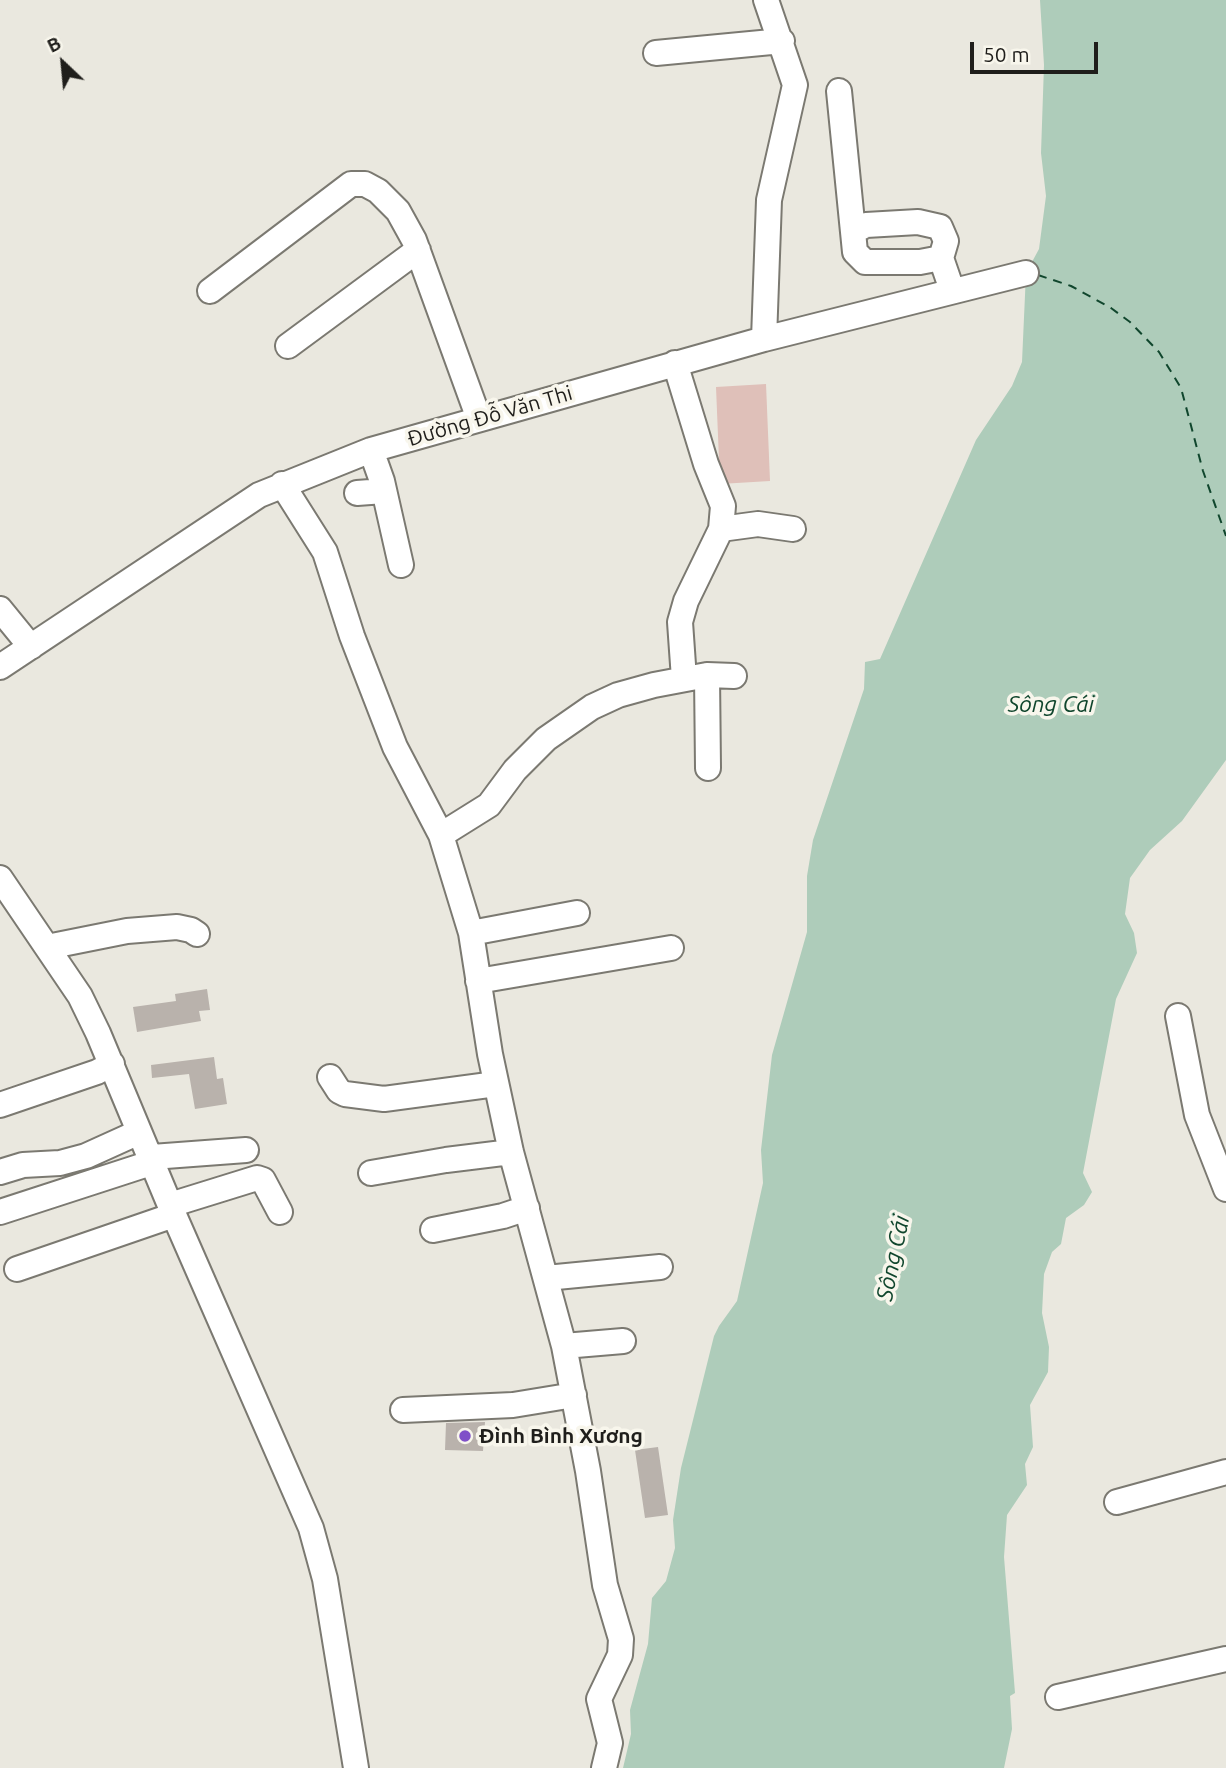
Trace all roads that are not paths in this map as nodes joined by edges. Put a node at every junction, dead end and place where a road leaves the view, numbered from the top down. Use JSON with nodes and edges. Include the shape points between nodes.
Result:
{"nodes":[{"id":1,"x":772,"y":2,"type":"edge"},
{"id":2,"x":782,"y":41,"type":"junction"},
{"id":3,"x":656,"y":53,"type":"dead end"},
{"id":4,"x":839,"y":91,"type":"dead end"},
{"id":5,"x":854,"y":231,"type":"junction"},
{"id":6,"x":418,"y":250,"type":"junction"},
{"id":7,"x":941,"y":258,"type":"junction"},
{"id":8,"x":1026,"y":273,"type":"dead end"},
{"id":9,"x":210,"y":290,"type":"dead end"},
{"id":10,"x":952,"y":290,"type":"junction"},
{"id":11,"x":764,"y":338,"type":"junction"},
{"id":12,"x":288,"y":346,"type":"dead end"},
{"id":13,"x":675,"y":363,"type":"junction"},
{"id":14,"x":479,"y":419,"type":"junction"},
{"id":15,"x":371,"y":450,"type":"junction"},
{"id":16,"x":282,"y":484,"type":"junction"},
{"id":17,"x":384,"y":491,"type":"junction"},
{"id":18,"x":356,"y":494,"type":"dead end"},
{"id":19,"x":722,"y":499,"type":"junction"},
{"id":20,"x":747,"y":525,"type":"junction"},
{"id":21,"x":721,"y":529,"type":"junction"},
{"id":22,"x":793,"y":529,"type":"dead end"},
{"id":23,"x":401,"y":565,"type":"dead end"},
{"id":24,"x":0,"y":609,"type":"edge"},
{"id":25,"x":31,"y":647,"type":"junction"},
{"id":26,"x":0,"y":667,"type":"edge"},
{"id":27,"x":734,"y":676,"type":"dead end"},
{"id":28,"x":695,"y":677,"type":"junction"},
{"id":29,"x":708,"y":768,"type":"dead end"},
{"id":30,"x":441,"y":835,"type":"junction"},
{"id":31,"x":0,"y":878,"type":"edge"},
{"id":32,"x":577,"y":913,"type":"dead end"},
{"id":33,"x":471,"y":933,"type":"junction"},
{"id":34,"x":197,"y":934,"type":"dead end"},
{"id":35,"x":47,"y":947,"type":"junction"},
{"id":36,"x":671,"y":948,"type":"dead end"},
{"id":37,"x":478,"y":981,"type":"junction"},
{"id":38,"x":1178,"y":1016,"type":"dead end"},
{"id":39,"x":112,"y":1064,"type":"junction"},
{"id":40,"x":330,"y":1077,"type":"dead end"},
{"id":41,"x":496,"y":1084,"type":"junction"},
{"id":42,"x":0,"y":1105,"type":"edge"},
{"id":43,"x":139,"y":1132,"type":"junction"},
{"id":44,"x":246,"y":1150,"type":"dead end"},
{"id":45,"x":511,"y":1152,"type":"junction"},
{"id":46,"x":153,"y":1160,"type":"junction"},
{"id":47,"x":0,"y":1172,"type":"edge"},
{"id":48,"x":371,"y":1173,"type":"dead end"},
{"id":49,"x":1226,"y":1189,"type":"edge"},
{"id":50,"x":527,"y":1208,"type":"junction"},
{"id":51,"x":172,"y":1210,"type":"junction"},
{"id":52,"x":0,"y":1212,"type":"edge"},
{"id":53,"x":279,"y":1212,"type":"dead end"},
{"id":54,"x":433,"y":1230,"type":"dead end"},
{"id":55,"x":660,"y":1267,"type":"dead end"},
{"id":56,"x":17,"y":1269,"type":"dead end"},
{"id":57,"x":546,"y":1278,"type":"junction"},
{"id":58,"x":623,"y":1340,"type":"dead end"},
{"id":59,"x":564,"y":1346,"type":"junction"},
{"id":60,"x":574,"y":1395,"type":"junction"},
{"id":61,"x":402,"y":1410,"type":"dead end"},
{"id":62,"x":1226,"y":1472,"type":"edge"},
{"id":63,"x":1117,"y":1502,"type":"dead end"},
{"id":64,"x":1226,"y":1659,"type":"edge"},
{"id":65,"x":1058,"y":1697,"type":"dead end"},
{"id":66,"x":356,"y":1768,"type":"edge"},
{"id":67,"x":604,"y":1768,"type":"edge"}],
"edges":[{"from":1,"to":2,"type":"street"},
{"from":2,"to":3,"type":"street"},
{"from":2,"to":11,"type":"street","via":[[795,85],[769,200]]},
{"from":4,"to":5,"type":"street"},
{"from":5,"to":7,"type":"street","via":[[855,252],[865,262]]},
{"from":5,"to":7,"type":"street","via":[[866,225],[918,222],[940,227],[946,241]]},
{"from":6,"to":9,"type":"street","via":[[398,211],[378,191],[365,184],[351,184]]},
{"from":6,"to":12,"type":"street"},
{"from":6,"to":14,"type":"street"},
{"from":7,"to":10,"type":"street"},
{"from":8,"to":10,"type":"street","name":"Đường Đỗ Văn Thi"},
{"from":10,"to":11,"type":"street","name":"Đường Đỗ Văn Thi"},
{"from":11,"to":13,"type":"street","name":"Đường Đỗ Văn Thi"},
{"from":13,"to":14,"type":"street","name":"Đường Đỗ Văn Thi"},
{"from":13,"to":19,"type":"street","via":[[706,464]]},
{"from":14,"to":15,"type":"street","name":"Đường Đỗ Văn Thi"},
{"from":15,"to":16,"type":"street","name":"Đường Đỗ Văn Thi"},
{"from":15,"to":17,"type":"street"},
{"from":16,"to":25,"type":"street","name":"Đường Đỗ Văn Thi"},
{"from":16,"to":30,"type":"street","via":[[325,552],[395,747]]},
{"from":17,"to":18,"type":"street"},
{"from":17,"to":23,"type":"street"},
{"from":19,"to":20,"type":"street","via":[[743,509]]},
{"from":19,"to":21,"type":"street"},
{"from":20,"to":21,"type":"street"},
{"from":20,"to":22,"type":"street"},
{"from":21,"to":28,"type":"street","via":[[680,622]]},
{"from":24,"to":25,"type":"street"},
{"from":25,"to":26,"type":"street","name":"Đường Đỗ Văn Thi"},
{"from":27,"to":28,"type":"street"},
{"from":28,"to":29,"type":"street"},
{"from":28,"to":30,"type":"street","via":[[618,695],[573,718],[515,770],[489,805]]},
{"from":30,"to":33,"type":"street"},
{"from":31,"to":35,"type":"street"},
{"from":32,"to":33,"type":"street"},
{"from":33,"to":37,"type":"street"},
{"from":34,"to":35,"type":"street","via":[[177,927],[127,931]]},
{"from":35,"to":39,"type":"street","via":[[80,996]]},
{"from":36,"to":37,"type":"street"},
{"from":37,"to":41,"type":"street"},
{"from":38,"to":49,"type":"street","via":[[1197,1115]]},
{"from":39,"to":42,"type":"street"},
{"from":39,"to":43,"type":"street"},
{"from":40,"to":41,"type":"street","via":[[345,1094],[384,1099]]},
{"from":41,"to":45,"type":"street"},
{"from":43,"to":46,"type":"street"},
{"from":43,"to":47,"type":"street","via":[[86,1156]]},
{"from":44,"to":46,"type":"street"},
{"from":45,"to":48,"type":"street"},
{"from":45,"to":50,"type":"street"},
{"from":46,"to":51,"type":"street"},
{"from":46,"to":52,"type":"street"},
{"from":50,"to":54,"type":"street"},
{"from":50,"to":57,"type":"street"},
{"from":51,"to":53,"type":"street","via":[[257,1178],[263,1180]]},
{"from":51,"to":56,"type":"street"},
{"from":51,"to":66,"type":"street","via":[[311,1528],[325,1579]]},
{"from":55,"to":57,"type":"street"},
{"from":57,"to":59,"type":"street"},
{"from":58,"to":59,"type":"street"},
{"from":59,"to":60,"type":"street"},
{"from":60,"to":61,"type":"street","via":[[513,1405]]},
{"from":60,"to":67,"type":"street","via":[[605,1585],[622,1648],[599,1699],[610,1743]]},
{"from":62,"to":63,"type":"street"},
{"from":64,"to":65,"type":"street"}]}
